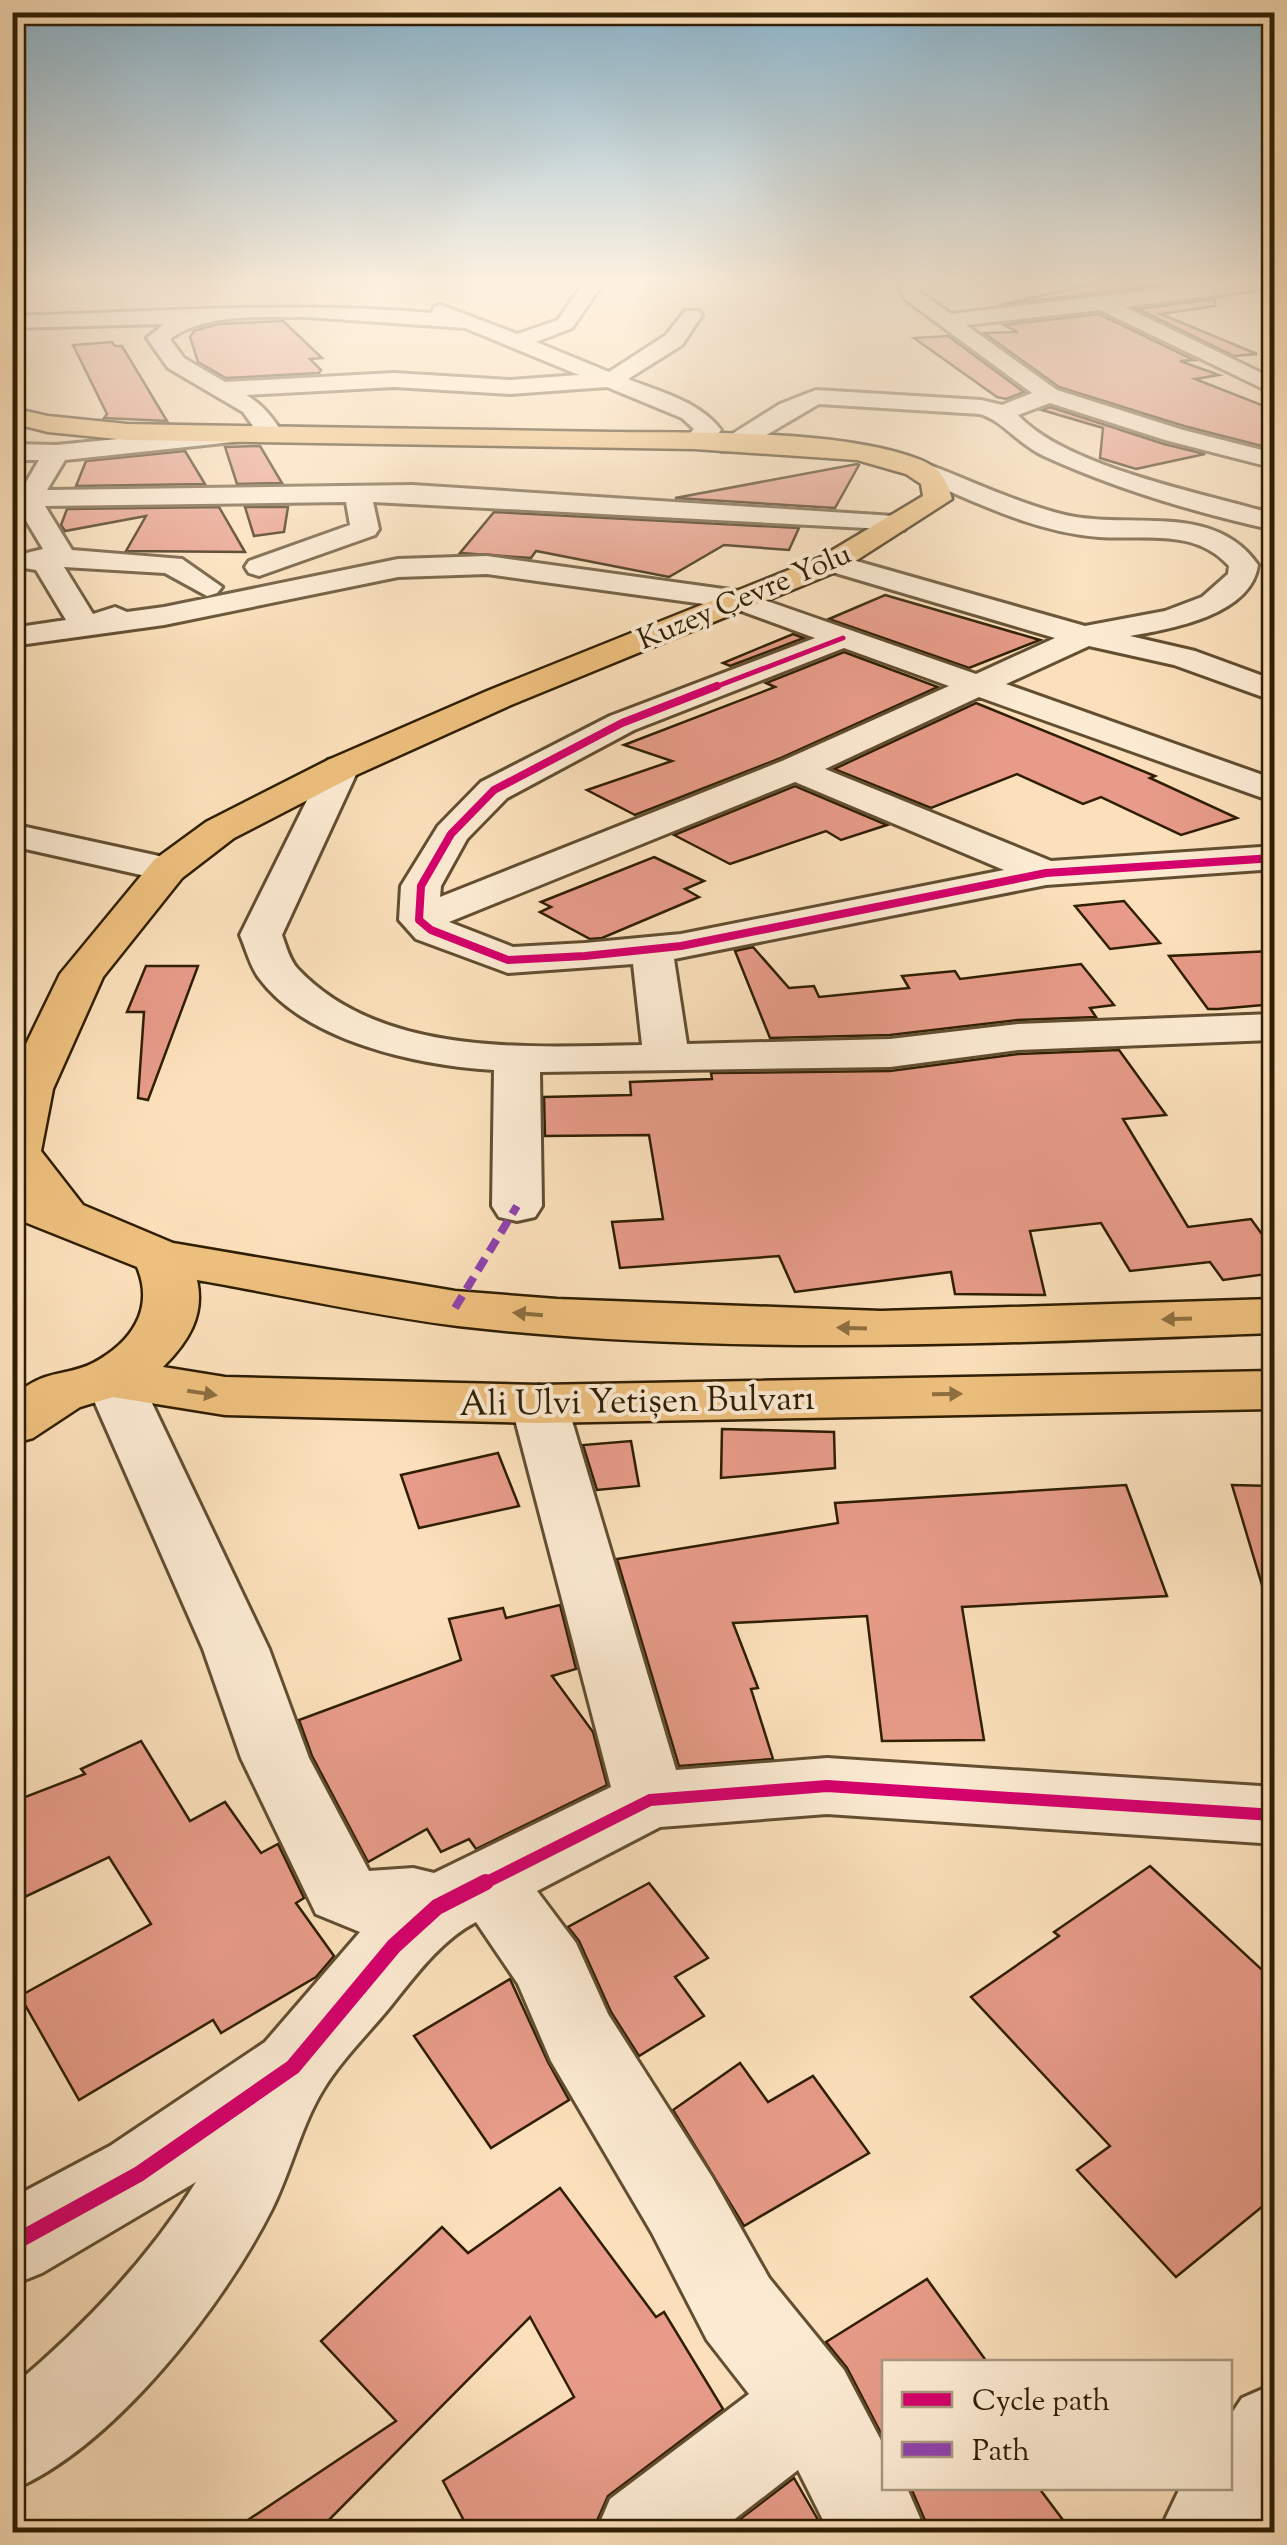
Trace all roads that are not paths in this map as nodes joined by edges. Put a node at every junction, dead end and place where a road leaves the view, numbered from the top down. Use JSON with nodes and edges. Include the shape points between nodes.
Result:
{"nodes":[{"id":1,"x":241,"y":401,"type":"edge"},
{"id":2,"x":658,"y":401,"type":"edge"},
{"id":3,"x":806,"y":401,"type":"edge"},
{"id":4,"x":860,"y":401,"type":"edge"},
{"id":5,"x":967,"y":401,"type":"edge"},
{"id":6,"x":1035,"y":401,"type":"edge"},
{"id":7,"x":1065,"y":401,"type":"edge"},
{"id":8,"x":1094,"y":411,"type":"junction"},
{"id":9,"x":12,"y":415,"type":"edge"},
{"id":10,"x":999,"y":416,"type":"junction"},
{"id":11,"x":270,"y":432,"type":"junction"},
{"id":12,"x":694,"y":441,"type":"junction"},
{"id":13,"x":730,"y":446,"type":"junction"},
{"id":14,"x":12,"y":452,"type":"edge"},
{"id":15,"x":56,"y":453,"type":"junction"},
{"id":16,"x":1274,"y":460,"type":"edge"},
{"id":17,"x":315,"y":464,"type":"junction"},
{"id":18,"x":918,"y":469,"type":"junction"},
{"id":19,"x":358,"y":493,"type":"junction"},
{"id":20,"x":1274,"y":498,"type":"edge"},
{"id":21,"x":20,"y":500,"type":"edge"},
{"id":22,"x":1219,"y":506,"type":"junction"},
{"id":23,"x":1274,"y":522,"type":"edge"},
{"id":24,"x":894,"y":524,"type":"junction"},
{"id":25,"x":365,"y":528,"type":"junction"},
{"id":26,"x":45,"y":560,"type":"junction"},
{"id":27,"x":12,"y":563,"type":"edge"},
{"id":28,"x":832,"y":563,"type":"junction"},
{"id":29,"x":381,"y":570,"type":"junction"},
{"id":30,"x":207,"y":587,"type":"junction"},
{"id":31,"x":738,"y":600,"type":"junction"},
{"id":32,"x":86,"y":627,"type":"junction"},
{"id":33,"x":1086,"y":635,"type":"junction"},
{"id":34,"x":12,"y":637,"type":"edge"},
{"id":35,"x":843,"y":638,"type":"junction"},
{"id":36,"x":982,"y":685,"type":"junction"},
{"id":37,"x":1274,"y":692,"type":"edge"},
{"id":38,"x":1274,"y":767,"type":"edge"},
{"id":39,"x":341,"y":768,"type":"junction"},
{"id":40,"x":795,"y":769,"type":"junction"},
{"id":41,"x":1230,"y":775,"type":"junction"},
{"id":42,"x":1274,"y":791,"type":"edge"},
{"id":43,"x":12,"y":835,"type":"edge"},
{"id":44,"x":1274,"y":858,"type":"edge"},
{"id":45,"x":168,"y":868,"type":"junction"},
{"id":46,"x":1046,"y":873,"type":"junction"},
{"id":47,"x":419,"y":920,"type":"junction"},
{"id":48,"x":652,"y":949,"type":"junction"},
{"id":49,"x":1274,"y":1026,"type":"edge"},
{"id":50,"x":517,"y":1058,"type":"junction"},
{"id":51,"x":666,"y":1058,"type":"junction"},
{"id":52,"x":517,"y":1206,"type":"dead end"},
{"id":53,"x":30,"y":1212,"type":"edge"},
{"id":54,"x":160,"y":1257,"type":"junction"},
{"id":55,"x":1274,"y":1316,"type":"edge"},
{"id":56,"x":1274,"y":1390,"type":"edge"},
{"id":57,"x":49,"y":1396,"type":"edge"},
{"id":58,"x":540,"y":1404,"type":"junction"},
{"id":59,"x":650,"y":1800,"type":"junction"},
{"id":60,"x":1274,"y":1815,"type":"edge"},
{"id":61,"x":464,"y":1895,"type":"junction"},
{"id":62,"x":293,"y":2067,"type":"junction"},
{"id":63,"x":12,"y":2244,"type":"edge"},
{"id":64,"x":812,"y":2402,"type":"junction"},
{"id":65,"x":1274,"y":2430,"type":"edge"},
{"id":66,"x":12,"y":2444,"type":"edge"},
{"id":67,"x":642,"y":2532,"type":"edge"},
{"id":68,"x":879,"y":2532,"type":"edge"},
{"id":69,"x":1206,"y":2532,"type":"edge"}],
"edges":[{"from":1,"to":11,"type":"street"},
{"from":2,"to":12,"type":"street","via":[[701,420],[709,430]]},
{"from":3,"to":13,"type":"street"},
{"from":4,"to":10,"type":"street"},
{"from":5,"to":10,"type":"street"},
{"from":6,"to":10,"type":"street"},
{"from":7,"to":8,"type":"street"},
{"from":8,"to":10,"type":"street"},
{"from":8,"to":16,"type":"street"},
{"from":9,"to":11,"type":"main road","via":[[127,432]]},
{"from":10,"to":22,"type":"street","via":[[1046,448],[1090,466]]},
{"from":11,"to":15,"type":"street"},
{"from":11,"to":17,"type":"main road"},
{"from":12,"to":13,"type":"main road"},
{"from":12,"to":17,"type":"main road"},
{"from":13,"to":18,"type":"main road","via":[[834,450]]},
{"from":14,"to":15,"type":"street"},
{"from":15,"to":21,"type":"street"},
{"from":17,"to":19,"type":"street"},
{"from":17,"to":21,"type":"street"},
{"from":18,"to":24,"type":"main road","name":"Kuzey Çevre Yolu","via":[[934,482],[938,499]]},
{"from":18,"to":33,"type":"street","via":[[1080,527],[1203,534],[1244,565],[1242,577],[1214,603],[1174,619]]},
{"from":19,"to":24,"type":"street"},
{"from":19,"to":25,"type":"street"},
{"from":20,"to":22,"type":"street"},
{"from":21,"to":26,"type":"street","via":[[60,552]]},
{"from":22,"to":23,"type":"street"},
{"from":24,"to":28,"type":"main road","name":"Kuzey Çevre Yolu"},
{"from":25,"to":29,"type":"street"},
{"from":25,"to":30,"type":"street"},
{"from":26,"to":27,"type":"street"},
{"from":26,"to":30,"type":"street","via":[[172,565]]},
{"from":26,"to":32,"type":"street"},
{"from":28,"to":31,"type":"main road","name":"Kuzey Çevre Yolu"},
{"from":28,"to":33,"type":"street"},
{"from":29,"to":31,"type":"street","via":[[487,565]]},
{"from":29,"to":32,"type":"street"},
{"from":30,"to":32,"type":"street"},
{"from":31,"to":35,"type":"street"},
{"from":31,"to":39,"type":"main road","name":"Kuzey Çevre Yolu"},
{"from":32,"to":34,"type":"street"},
{"from":33,"to":36,"type":"street"},
{"from":33,"to":37,"type":"street","via":[[1184,658]]},
{"from":35,"to":36,"type":"street"},
{"from":35,"to":47,"type":"street","via":[[622,723],[494,790],[451,834],[428,873]]},
{"from":36,"to":40,"type":"street"},
{"from":36,"to":41,"type":"street"},
{"from":38,"to":41,"type":"street"},
{"from":39,"to":45,"type":"main road","name":"Kuzey Çevre Yolu","via":[[220,830]]},
{"from":39,"to":50,"type":"street","via":[[261,935],[277,972],[316,1007],[369,1034]]},
{"from":40,"to":46,"type":"street"},
{"from":40,"to":47,"type":"street"},
{"from":41,"to":42,"type":"street"},
{"from":43,"to":45,"type":"street"},
{"from":44,"to":46,"type":"street"},
{"from":45,"to":53,"type":"main road","name":"Kuzey Çevre Yolu","via":[[82,974],[29,1089],[16,1152]]},
{"from":46,"to":48,"type":"street"},
{"from":47,"to":48,"type":"street","via":[[508,960]]},
{"from":48,"to":51,"type":"street"},
{"from":49,"to":51,"type":"street","via":[[1018,1037],[890,1052]]},
{"from":50,"to":51,"type":"street"},
{"from":50,"to":52,"type":"street"},
{"from":53,"to":54,"type":"main road"},
{"from":55,"to":54,"type":"main road","one_way":true,"via":[[881,1329],[576,1318],[426,1305]]},
{"from":54,"to":57,"type":"main road","via":[[174,1283],[156,1346]]},
{"from":58,"to":56,"type":"main road","name":"Ali Ulvi Yetişen Bulvarı","one_way":true},
{"from":57,"to":58,"type":"main road","name":"Ali Ulvi Yetişen Bulvarı","one_way":true},
{"from":57,"to":61,"type":"street","via":[[236,1650],[276,1758],[342,1892],[365,1906]]},
{"from":58,"to":59,"type":"street"},
{"from":59,"to":60,"type":"street","via":[[828,1786]]},
{"from":59,"to":61,"type":"street"},
{"from":61,"to":62,"type":"street","via":[[394,1946]]},
{"from":61,"to":64,"type":"street","via":[[549,1966],[579,2036],[738,2309]]},
{"from":62,"to":63,"type":"street","via":[[140,2174]]},
{"from":62,"to":66,"type":"street","via":[[240,2188],[164,2298],[59,2411]]},
{"from":64,"to":67,"type":"street"},
{"from":64,"to":68,"type":"street"},
{"from":65,"to":69,"type":"street"}]}
